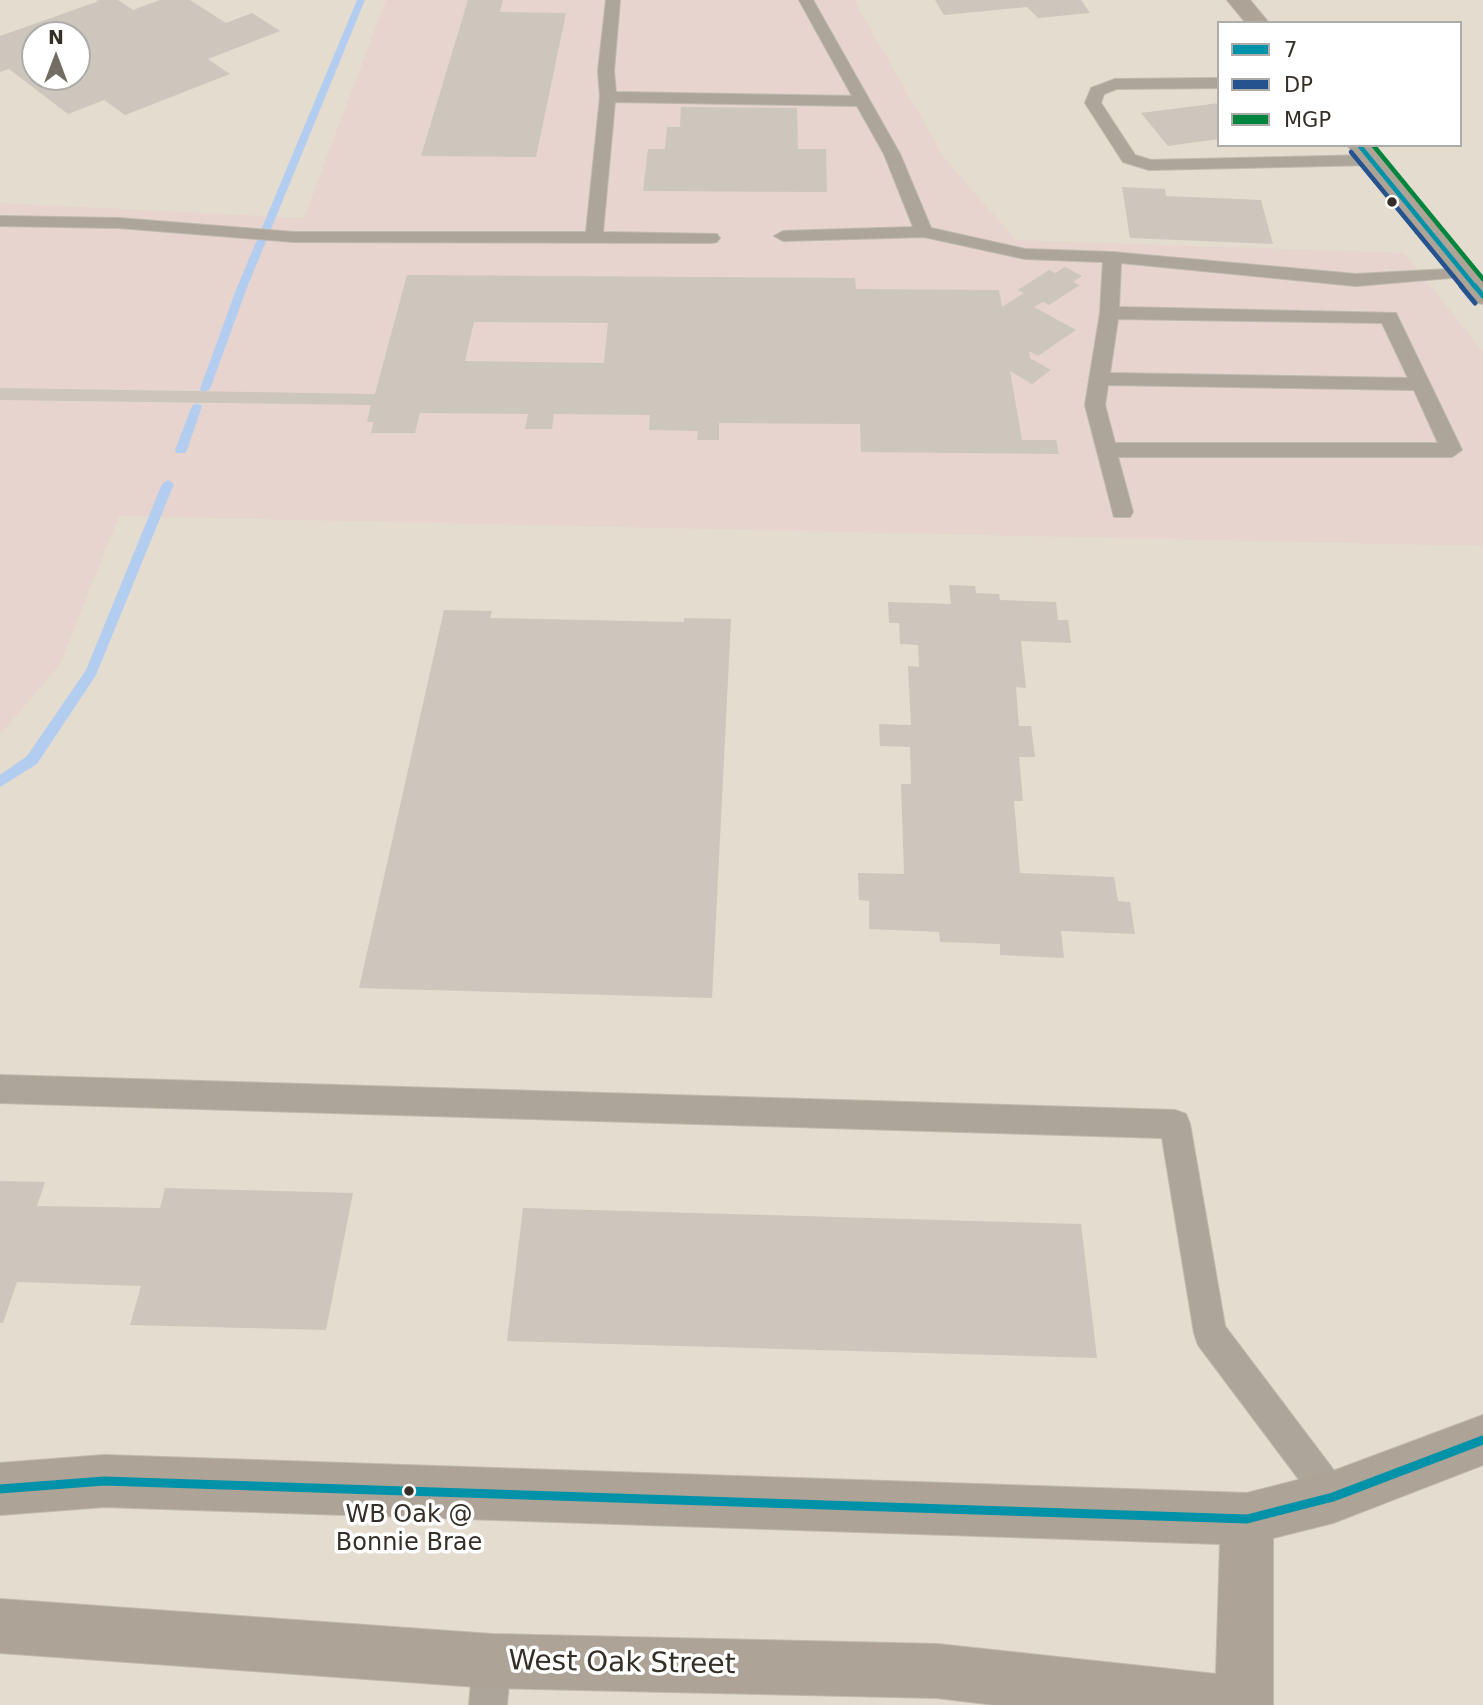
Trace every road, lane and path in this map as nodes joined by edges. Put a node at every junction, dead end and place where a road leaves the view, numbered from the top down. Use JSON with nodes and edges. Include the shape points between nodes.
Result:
{"nodes":[{"id":1,"x":613,"y":0,"type":"edge"},
{"id":2,"x":794,"y":0,"type":"edge"},
{"id":3,"x":806,"y":0,"type":"edge"},
{"id":4,"x":1241,"y":1,"type":"edge"},
{"id":5,"x":1256,"y":21,"type":"edge"},
{"id":6,"x":1217,"y":83,"type":"edge"},
{"id":7,"x":608,"y":97,"type":"junction"},
{"id":8,"x":862,"y":100,"type":"junction"},
{"id":9,"x":1365,"y":153,"type":"edge"},
{"id":10,"x":0,"y":221,"type":"edge"},
{"id":11,"x":924,"y":232,"type":"junction"},
{"id":12,"x":783,"y":236,"type":"dead end"},
{"id":13,"x":594,"y":238,"type":"junction"},
{"id":14,"x":711,"y":238,"type":"dead end"},
{"id":15,"x":1112,"y":257,"type":"junction"},
{"id":16,"x":1462,"y":272,"type":"junction"},
{"id":17,"x":1483,"y":296,"type":"edge"},
{"id":18,"x":1109,"y":313,"type":"junction"},
{"id":19,"x":1099,"y":379,"type":"junction"},
{"id":20,"x":1421,"y":384,"type":"junction"},
{"id":21,"x":1106,"y":450,"type":"junction"},
{"id":22,"x":1122,"y":512,"type":"dead end"},
{"id":23,"x":0,"y":1089,"type":"edge"},
{"id":24,"x":1483,"y":1440,"type":"edge"},
{"id":25,"x":0,"y":1489,"type":"edge"},
{"id":26,"x":1333,"y":1497,"type":"junction"},
{"id":27,"x":1247,"y":1518,"type":"junction"},
{"id":28,"x":0,"y":1626,"type":"edge"},
{"id":29,"x":490,"y":1683,"type":"edge"},
{"id":30,"x":1244,"y":1705,"type":"edge"}],
"edges":[{"from":1,"to":7,"type":"lane"},
{"from":2,"to":3,"type":"lane"},
{"from":3,"to":8,"type":"lane"},
{"from":4,"to":5,"type":"main road"},
{"from":6,"to":9,"type":"lane","via":[[1115,84],[1097,90],[1093,103],[1129,158],[1149,165]]},
{"from":7,"to":8,"type":"lane"},
{"from":7,"to":13,"type":"lane"},
{"from":8,"to":11,"type":"lane","via":[[892,154]]},
{"from":9,"to":16,"type":"main road"},
{"from":10,"to":13,"type":"lane","via":[[119,223],[294,237]]},
{"from":11,"to":12,"type":"lane"},
{"from":11,"to":15,"type":"lane","via":[[1025,254]]},
{"from":13,"to":14,"type":"lane"},
{"from":15,"to":16,"type":"lane","via":[[1356,280]]},
{"from":15,"to":18,"type":"lane"},
{"from":16,"to":17,"type":"main road"},
{"from":18,"to":19,"type":"lane"},
{"from":18,"to":20,"type":"lane","via":[[1389,317]]},
{"from":19,"to":20,"type":"lane"},
{"from":19,"to":21,"type":"lane","via":[[1096,405]]},
{"from":20,"to":21,"type":"lane","via":[[1452,450]]},
{"from":21,"to":22,"type":"lane"},
{"from":23,"to":26,"type":"lane","via":[[1175,1124],[1210,1334]]},
{"from":24,"to":26,"type":"main road"},
{"from":25,"to":27,"type":"main road","via":[[104,1481]]},
{"from":26,"to":27,"type":"main road"},
{"from":27,"to":30,"type":"main road"},
{"from":28,"to":29,"type":"main road","name":"West Oak Street"},
{"from":29,"to":30,"type":"main road","name":"West Oak Street","via":[[937,1671]]}]}
